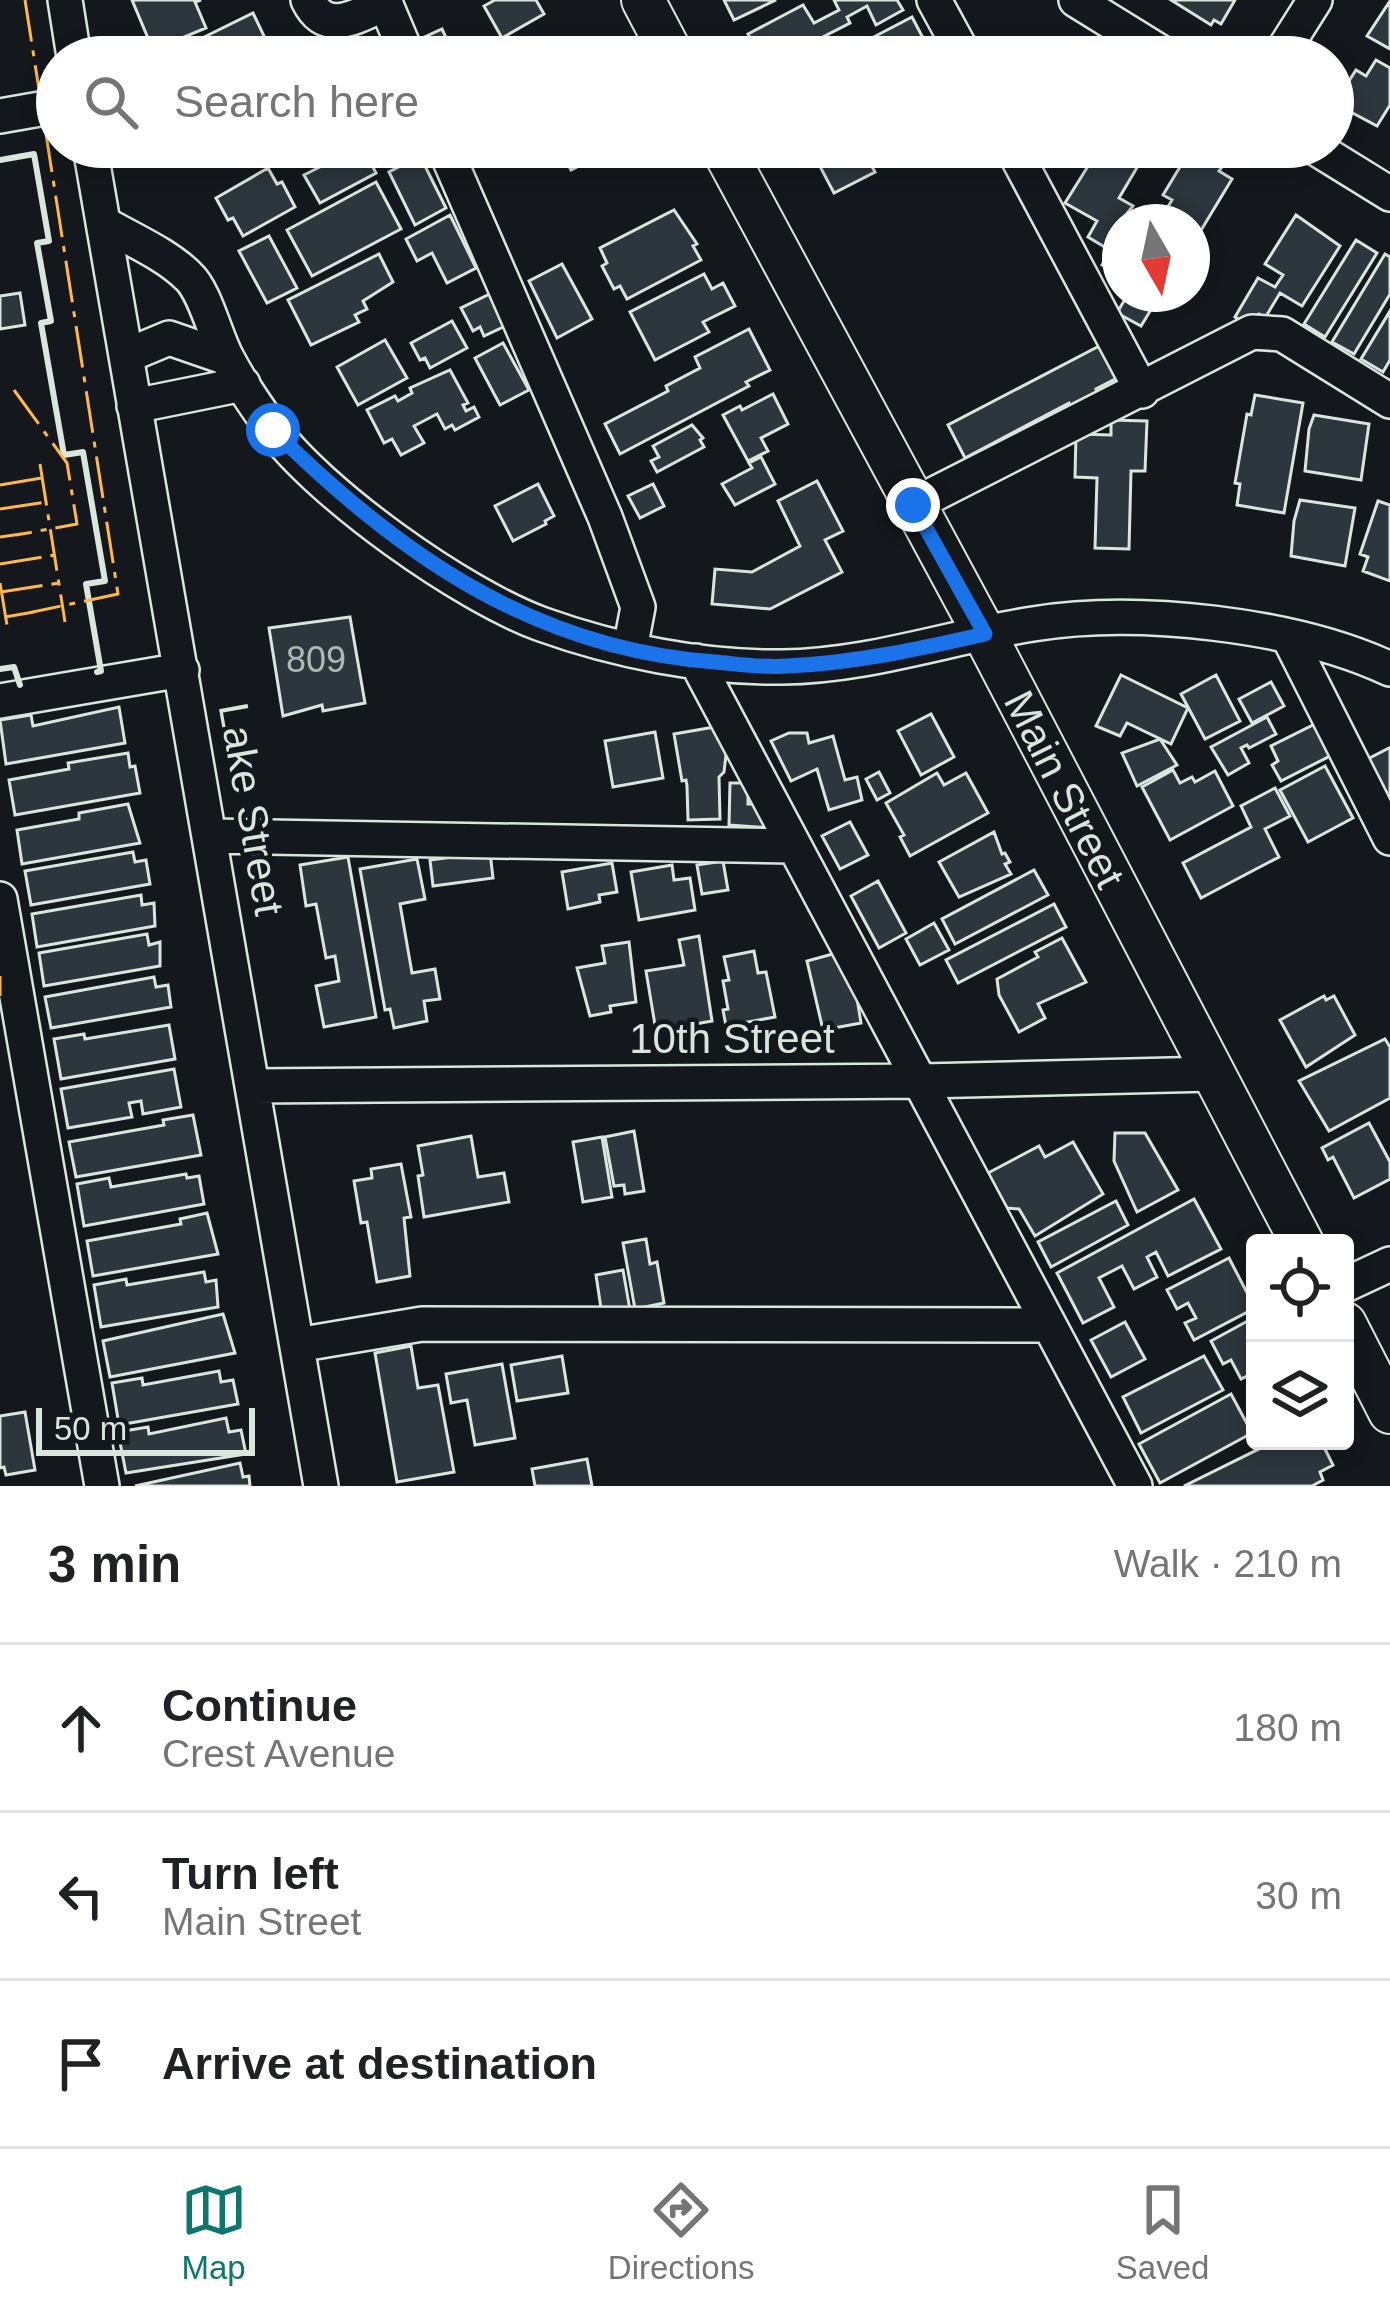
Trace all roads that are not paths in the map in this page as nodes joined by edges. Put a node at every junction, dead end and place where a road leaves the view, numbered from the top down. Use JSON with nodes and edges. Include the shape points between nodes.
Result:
{"nodes":[{"id":1,"x":65,"y":0,"type":"edge"},
{"id":2,"x":308,"y":0,"type":"edge"},
{"id":3,"x":643,"y":0,"type":"edge"},
{"id":4,"x":934,"y":0,"type":"edge"},
{"id":5,"x":1076,"y":0,"type":"edge"},
{"id":6,"x":1315,"y":0,"type":"edge"},
{"id":7,"x":385,"y":2,"type":"edge"},
{"id":8,"x":71,"y":36,"type":"edge"},
{"id":9,"x":399,"y":36,"type":"edge"},
{"id":10,"x":663,"y":36,"type":"edge"},
{"id":11,"x":953,"y":36,"type":"edge"},
{"id":12,"x":1134,"y":36,"type":"edge"},
{"id":13,"x":1292,"y":36,"type":"edge"},
{"id":14,"x":36,"y":110,"type":"edge"},
{"id":15,"x":0,"y":116,"type":"edge"},
{"id":16,"x":93,"y":168,"type":"edge"},
{"id":17,"x":454,"y":168,"type":"edge"},
{"id":18,"x":733,"y":168,"type":"edge"},
{"id":19,"x":1023,"y":168,"type":"edge"},
{"id":20,"x":1348,"y":168,"type":"edge"},
{"id":21,"x":1390,"y":194,"type":"edge"},
{"id":22,"x":103,"y":223,"type":"junction"},
{"id":23,"x":126,"y":356,"type":"junction"},
{"id":24,"x":235,"y":371,"type":"junction"},
{"id":25,"x":1142,"y":391,"type":"junction"},
{"id":26,"x":1390,"y":401,"type":"edge"},
{"id":27,"x":134,"y":406,"type":"junction"},
{"id":28,"x":913,"y":505,"type":"junction"},
{"id":29,"x":985,"y":634,"type":"junction"},
{"id":30,"x":1289,"y":638,"type":"junction"},
{"id":31,"x":630,"y":649,"type":"junction"},
{"id":32,"x":696,"y":661,"type":"junction"},
{"id":33,"x":1390,"y":669,"type":"edge"},
{"id":34,"x":182,"y":670,"type":"junction"},
{"id":35,"x":0,"y":701,"type":"edge"},
{"id":36,"x":211,"y":836,"type":"junction"},
{"id":37,"x":1390,"y":838,"type":"edge"},
{"id":38,"x":792,"y":846,"type":"junction"},
{"id":39,"x":0,"y":898,"type":"edge"},
{"id":40,"x":1213,"y":1074,"type":"junction"},
{"id":41,"x":923,"y":1082,"type":"junction"},
{"id":42,"x":253,"y":1086,"type":"junction"},
{"id":43,"x":1297,"y":1234,"type":"edge"},
{"id":44,"x":1390,"y":1264,"type":"edge"},
{"id":45,"x":1354,"y":1281,"type":"edge"},
{"id":46,"x":1048,"y":1325,"type":"junction"},
{"id":47,"x":1354,"y":1342,"type":"edge"},
{"id":48,"x":297,"y":1345,"type":"junction"},
{"id":49,"x":1390,"y":1412,"type":"edge"},
{"id":50,"x":102,"y":1486,"type":"edge"},
{"id":51,"x":321,"y":1486,"type":"edge"},
{"id":52,"x":1135,"y":1486,"type":"edge"}],
"edges":[{"from":1,"to":8,"type":"street"},
{"from":2,"to":7,"type":"street","via":[[329,22]]},
{"from":3,"to":10,"type":"main road"},
{"from":4,"to":11,"type":"street"},
{"from":5,"to":12,"type":"street"},
{"from":6,"to":13,"type":"street"},
{"from":7,"to":9,"type":"street"},
{"from":14,"to":15,"type":"street"},
{"from":16,"to":22,"type":"street","name":"Lake Street"},
{"from":17,"to":31,"type":"street","via":[[614,540],[638,607]]},
{"from":18,"to":28,"type":"main road","name":"Main Street"},
{"from":19,"to":25,"type":"street"},
{"from":20,"to":21,"type":"street"},
{"from":22,"to":23,"type":"street","name":"Lake Street"},
{"from":22,"to":24,"type":"street","via":[[190,277]]},
{"from":23,"to":24,"type":"street","via":[[170,338]]},
{"from":23,"to":27,"type":"street","name":"Lake Street"},
{"from":24,"to":27,"type":"street"},
{"from":24,"to":31,"type":"street","via":[[273,430],[393,539],[539,623]]},
{"from":25,"to":26,"type":"street","via":[[1252,332],[1282,334]]},
{"from":25,"to":28,"type":"street"},
{"from":27,"to":34,"type":"street","name":"Lake Street"},
{"from":28,"to":29,"type":"main road","name":"Main Street"},
{"from":29,"to":30,"type":"street","via":[[1072,618],[1134,618]]},
{"from":29,"to":32,"type":"street","via":[[872,659],[782,667]]},
{"from":29,"to":40,"type":"main road","name":"Main Street"},
{"from":30,"to":33,"type":"street"},
{"from":30,"to":37,"type":"street"},
{"from":31,"to":32,"type":"street"},
{"from":32,"to":38,"type":"street"},
{"from":34,"to":35,"type":"street"},
{"from":34,"to":36,"type":"street","name":"Lake Street"},
{"from":36,"to":38,"type":"street"},
{"from":36,"to":42,"type":"street","name":"Lake Street"},
{"from":38,"to":41,"type":"street"},
{"from":39,"to":50,"type":"street"},
{"from":40,"to":41,"type":"street","name":"10th Street"},
{"from":40,"to":43,"type":"main road","name":"Main Street"},
{"from":41,"to":42,"type":"street","name":"10th Street"},
{"from":41,"to":46,"type":"street"},
{"from":42,"to":48,"type":"street","name":"Lake Street"},
{"from":44,"to":45,"type":"street"},
{"from":46,"to":48,"type":"street","via":[[422,1324]]},
{"from":46,"to":52,"type":"street"},
{"from":47,"to":49,"type":"main road"},
{"from":48,"to":51,"type":"street","name":"Lake Street"}]}
